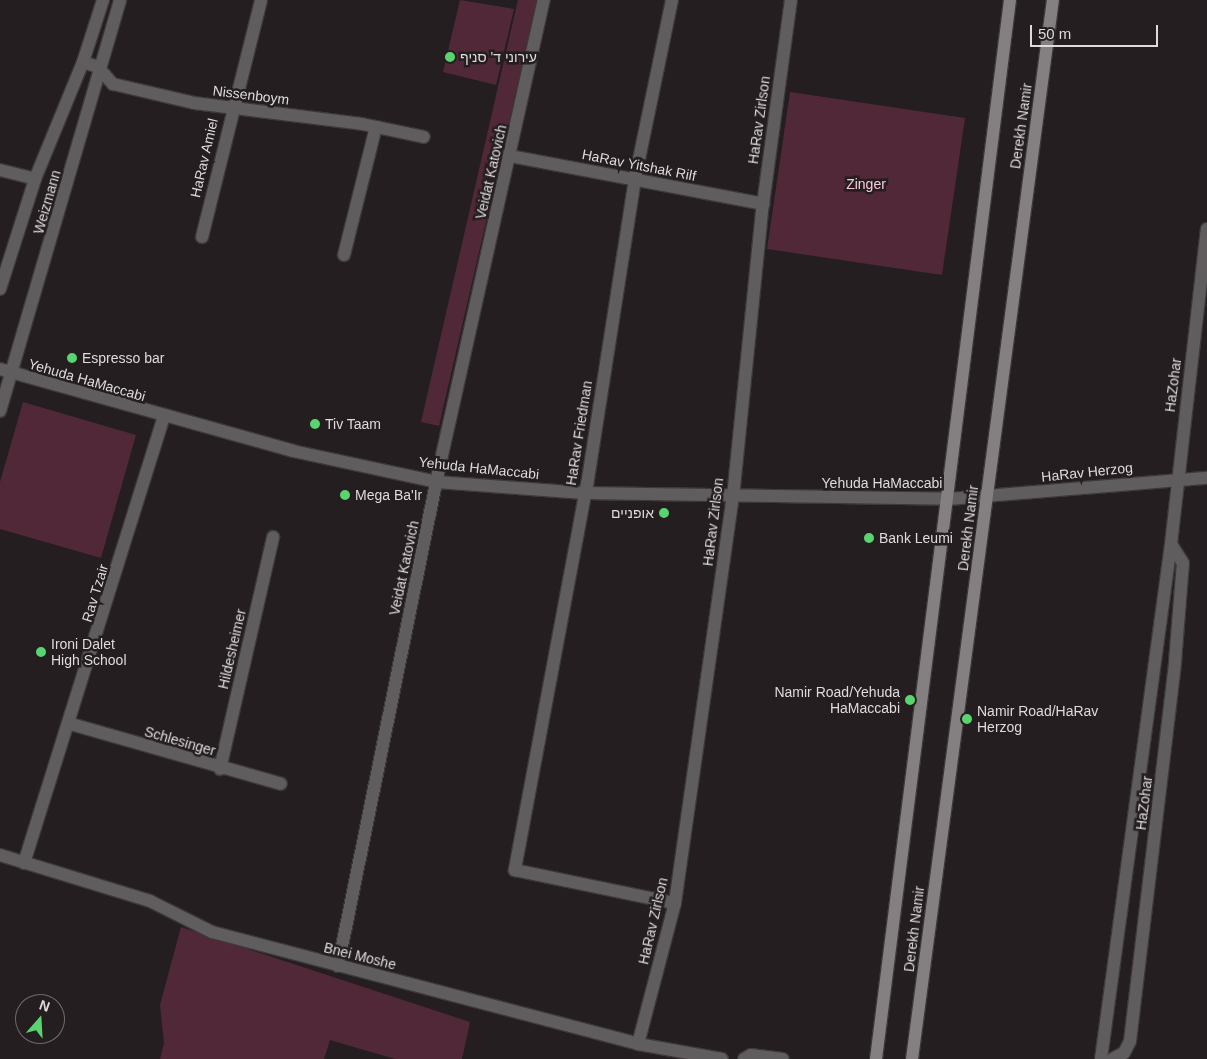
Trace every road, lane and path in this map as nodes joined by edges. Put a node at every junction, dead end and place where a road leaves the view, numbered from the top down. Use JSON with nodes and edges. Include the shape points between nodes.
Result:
{"nodes":[{"id":1,"x":103,"y":0,"type":"edge"},
{"id":2,"x":120,"y":0,"type":"edge"},
{"id":3,"x":261,"y":0,"type":"edge"},
{"id":4,"x":544,"y":0,"type":"edge"},
{"id":5,"x":672,"y":0,"type":"edge"},
{"id":6,"x":791,"y":0,"type":"edge"},
{"id":7,"x":1010,"y":0,"type":"edge"},
{"id":8,"x":1053,"y":0,"type":"edge"},
{"id":9,"x":83,"y":62,"type":"junction"},
{"id":10,"x":98,"y":67,"type":"junction"},
{"id":11,"x":231,"y":108,"type":"junction"},
{"id":12,"x":376,"y":127,"type":"junction"},
{"id":13,"x":424,"y":137,"type":"dead end"},
{"id":14,"x":510,"y":156,"type":"junction"},
{"id":15,"x":0,"y":170,"type":"edge"},
{"id":16,"x":35,"y":179,"type":"junction"},
{"id":17,"x":635,"y":179,"type":"junction"},
{"id":18,"x":763,"y":204,"type":"junction"},
{"id":19,"x":1207,"y":229,"type":"edge"},
{"id":20,"x":202,"y":237,"type":"dead end"},
{"id":21,"x":344,"y":255,"type":"dead end"},
{"id":22,"x":1204,"y":276,"type":"edge"},
{"id":23,"x":0,"y":289,"type":"edge"},
{"id":24,"x":0,"y":362,"type":"edge"},
{"id":25,"x":8,"y":368,"type":"edge"},
{"id":26,"x":0,"y":411,"type":"edge"},
{"id":27,"x":164,"y":417,"type":"junction"},
{"id":28,"x":1177,"y":478,"type":"junction"},
{"id":29,"x":1207,"y":478,"type":"edge"},
{"id":30,"x":437,"y":482,"type":"junction"},
{"id":31,"x":584,"y":493,"type":"junction"},
{"id":32,"x":733,"y":497,"type":"junction"},
{"id":33,"x":987,"y":497,"type":"junction"},
{"id":34,"x":969,"y":498,"type":"joint"},
{"id":35,"x":949,"y":499,"type":"junction"},
{"id":36,"x":273,"y":537,"type":"dead end"},
{"id":37,"x":1171,"y":544,"type":"junction"},
{"id":38,"x":70,"y":724,"type":"junction"},
{"id":39,"x":220,"y":768,"type":"junction"},
{"id":40,"x":281,"y":784,"type":"dead end"},
{"id":41,"x":0,"y":855,"type":"edge"},
{"id":42,"x":24,"y":862,"type":"junction"},
{"id":43,"x":675,"y":903,"type":"junction"},
{"id":44,"x":338,"y":966,"type":"junction"},
{"id":45,"x":638,"y":1044,"type":"junction"},
{"id":46,"x":722,"y":1059,"type":"edge"},
{"id":47,"x":744,"y":1059,"type":"edge"},
{"id":48,"x":784,"y":1059,"type":"edge"},
{"id":49,"x":876,"y":1059,"type":"edge"},
{"id":50,"x":912,"y":1059,"type":"edge"},
{"id":51,"x":1101,"y":1059,"type":"edge"},
{"id":52,"x":1112,"y":1059,"type":"edge"}],
"edges":[{"from":1,"to":9,"type":"street","name":"Weizmann"},
{"from":2,"to":10,"type":"street","name":"Weizmann"},
{"from":3,"to":11,"type":"street","name":"HaRav Amiel"},
{"from":4,"to":14,"type":"street","name":"Veidat Katovich"},
{"from":5,"to":17,"type":"street","name":"HaRav Friedman"},
{"from":6,"to":18,"type":"street","name":"HaRav Zirlson"},
{"from":7,"to":35,"type":"main road","name":"Derekh Namir"},
{"from":8,"to":33,"type":"main road","name":"Derekh Namir"},
{"from":9,"to":10,"type":"street","name":"Nissenboym"},
{"from":9,"to":16,"type":"street","name":"Weizmann"},
{"from":10,"to":11,"type":"street","name":"Nissenboym","via":[[113,84]]},
{"from":10,"to":25,"type":"street","name":"Weizmann"},
{"from":11,"to":12,"type":"street","name":"Nissenboym"},
{"from":11,"to":20,"type":"street","name":"HaRav Amiel"},
{"from":12,"to":13,"type":"street","name":"Nissenboym"},
{"from":12,"to":21,"type":"street"},
{"from":14,"to":17,"type":"street","name":"HaRav Yitshak Rilf"},
{"from":14,"to":30,"type":"street","name":"Veidat Katovich"},
{"from":15,"to":16,"type":"street"},
{"from":16,"to":23,"type":"street","name":"Weizmann"},
{"from":17,"to":18,"type":"street","name":"HaRav Yitshak Rilf"},
{"from":17,"to":31,"type":"street","name":"HaRav Friedman"},
{"from":18,"to":32,"type":"street","name":"HaRav Zirlson"},
{"from":19,"to":22,"type":"street","name":"HaZohar"},
{"from":22,"to":28,"type":"street","name":"HaZohar"},
{"from":24,"to":25,"type":"street","name":"Yehuda HaMaccabi"},
{"from":25,"to":26,"type":"street","name":"Weizmann"},
{"from":25,"to":27,"type":"street","name":"Yehuda HaMaccabi"},
{"from":27,"to":30,"type":"street","name":"Yehuda HaMaccabi"},
{"from":27,"to":38,"type":"street","name":"Rav Tzair"},
{"from":28,"to":29,"type":"street","name":"HaRav Herzog"},
{"from":28,"to":33,"type":"street","name":"HaRav Herzog"},
{"from":28,"to":37,"type":"street","name":"HaZohar"},
{"from":30,"to":31,"type":"street","name":"Yehuda HaMaccabi"},
{"from":30,"to":44,"type":"street","name":"Veidat Katovich"},
{"from":31,"to":32,"type":"street","name":"Yehuda HaMaccabi"},
{"from":31,"to":43,"type":"street","name":"HaRav Friedman","via":[[515,870]]},
{"from":32,"to":35,"type":"street","name":"Yehuda HaMaccabi"},
{"from":32,"to":43,"type":"street","name":"HaRav Zirlson"},
{"from":33,"to":34,"type":"street","name":"HaRav Herzog"},
{"from":33,"to":50,"type":"main road","name":"Derekh Namir"},
{"from":34,"to":35,"type":"street","name":"Yehuda HaMaccabi"},
{"from":35,"to":49,"type":"main road","name":"Derekh Namir"},
{"from":36,"to":39,"type":"street","name":"Hildesheimer"},
{"from":37,"to":51,"type":"street","name":"HaZohar"},
{"from":37,"to":52,"type":"street","name":"HaZohar","via":[[1183,563],[1173,682],[1130,1042],[1124,1053]]},
{"from":38,"to":39,"type":"street","name":"Schlesinger"},
{"from":38,"to":42,"type":"street","name":"Rav Tzair"},
{"from":39,"to":40,"type":"street","name":"Schlesinger"},
{"from":41,"to":42,"type":"street","name":"Bnei Moshe"},
{"from":42,"to":44,"type":"street","name":"Bnei Moshe","via":[[150,901],[212,932]]},
{"from":43,"to":45,"type":"street","name":"HaRav Zirlson"},
{"from":44,"to":45,"type":"street","name":"Bnei Moshe"},
{"from":45,"to":46,"type":"street","name":"Bnei Moshe"},
{"from":47,"to":48,"type":"street","via":[[751,1055]]}]}
